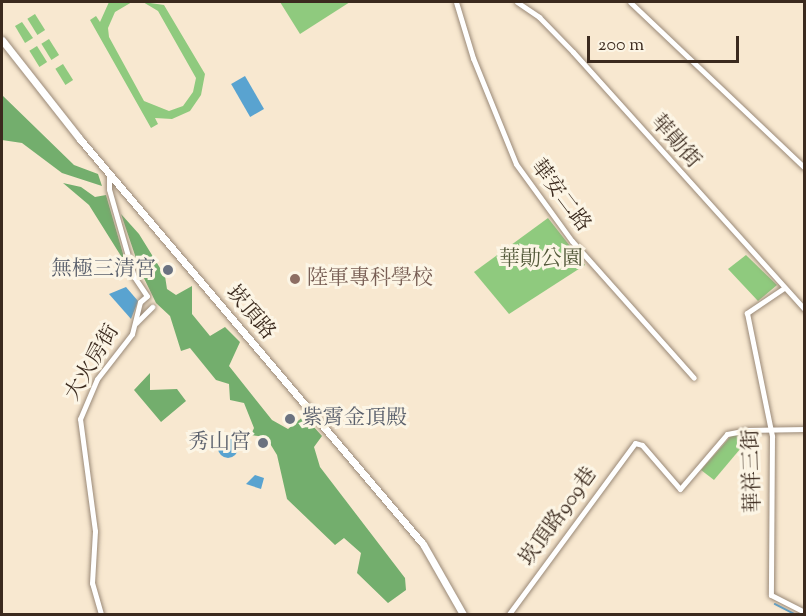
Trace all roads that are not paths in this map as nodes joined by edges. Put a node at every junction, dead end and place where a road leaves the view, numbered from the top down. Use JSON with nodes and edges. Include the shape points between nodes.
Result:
{"nodes":[{"id":1,"x":456,"y":2,"type":"edge"},
{"id":2,"x":517,"y":2,"type":"edge"},
{"id":3,"x":630,"y":2,"type":"edge"},
{"id":4,"x":2,"y":40,"type":"edge"},
{"id":5,"x":804,"y":167,"type":"edge"},
{"id":6,"x":109,"y":173,"type":"junction"},
{"id":7,"x":784,"y":288,"type":"junction"},
{"id":8,"x":152,"y":307,"type":"dead end"},
{"id":9,"x":804,"y":309,"type":"edge"},
{"id":10,"x":135,"y":323,"type":"junction"},
{"id":11,"x":694,"y":378,"type":"dead end"},
{"id":12,"x":804,"y":429,"type":"edge"},
{"id":13,"x":771,"y":430,"type":"junction"},
{"id":14,"x":804,"y":612,"type":"edge"},
{"id":15,"x":101,"y":615,"type":"edge"},
{"id":16,"x":463,"y":615,"type":"edge"},
{"id":17,"x":508,"y":615,"type":"edge"}],
"edges":[{"from":1,"to":11,"type":"street","name":"華安二路","via":[[473,58],[516,164],[572,241]]},
{"from":2,"to":7,"type":"street","name":"華勛街","via":[[539,17],[573,52]]},
{"from":3,"to":5,"type":"street"},
{"from":4,"to":6,"type":"street","name":"崁頂路"},
{"from":6,"to":10,"type":"street","name":"大火房街","via":[[109,189],[134,277],[147,296],[140,302]]},
{"from":6,"to":16,"type":"street","name":"崁頂路","via":[[423,544]]},
{"from":7,"to":9,"type":"street","name":"華勛街"},
{"from":7,"to":13,"type":"street","name":"華祥三街","via":[[747,313]]},
{"from":8,"to":10,"type":"street"},
{"from":10,"to":15,"type":"street","name":"大火房街","via":[[132,333],[97,379],[80,419],[95,531],[92,583]]},
{"from":12,"to":13,"type":"street"},
{"from":13,"to":14,"type":"street","name":"華祥三街","via":[[771,595]]},
{"from":13,"to":17,"type":"street","name":"崁頂路909巷","via":[[727,434],[680,489],[639,442],[621,460]]}]}
